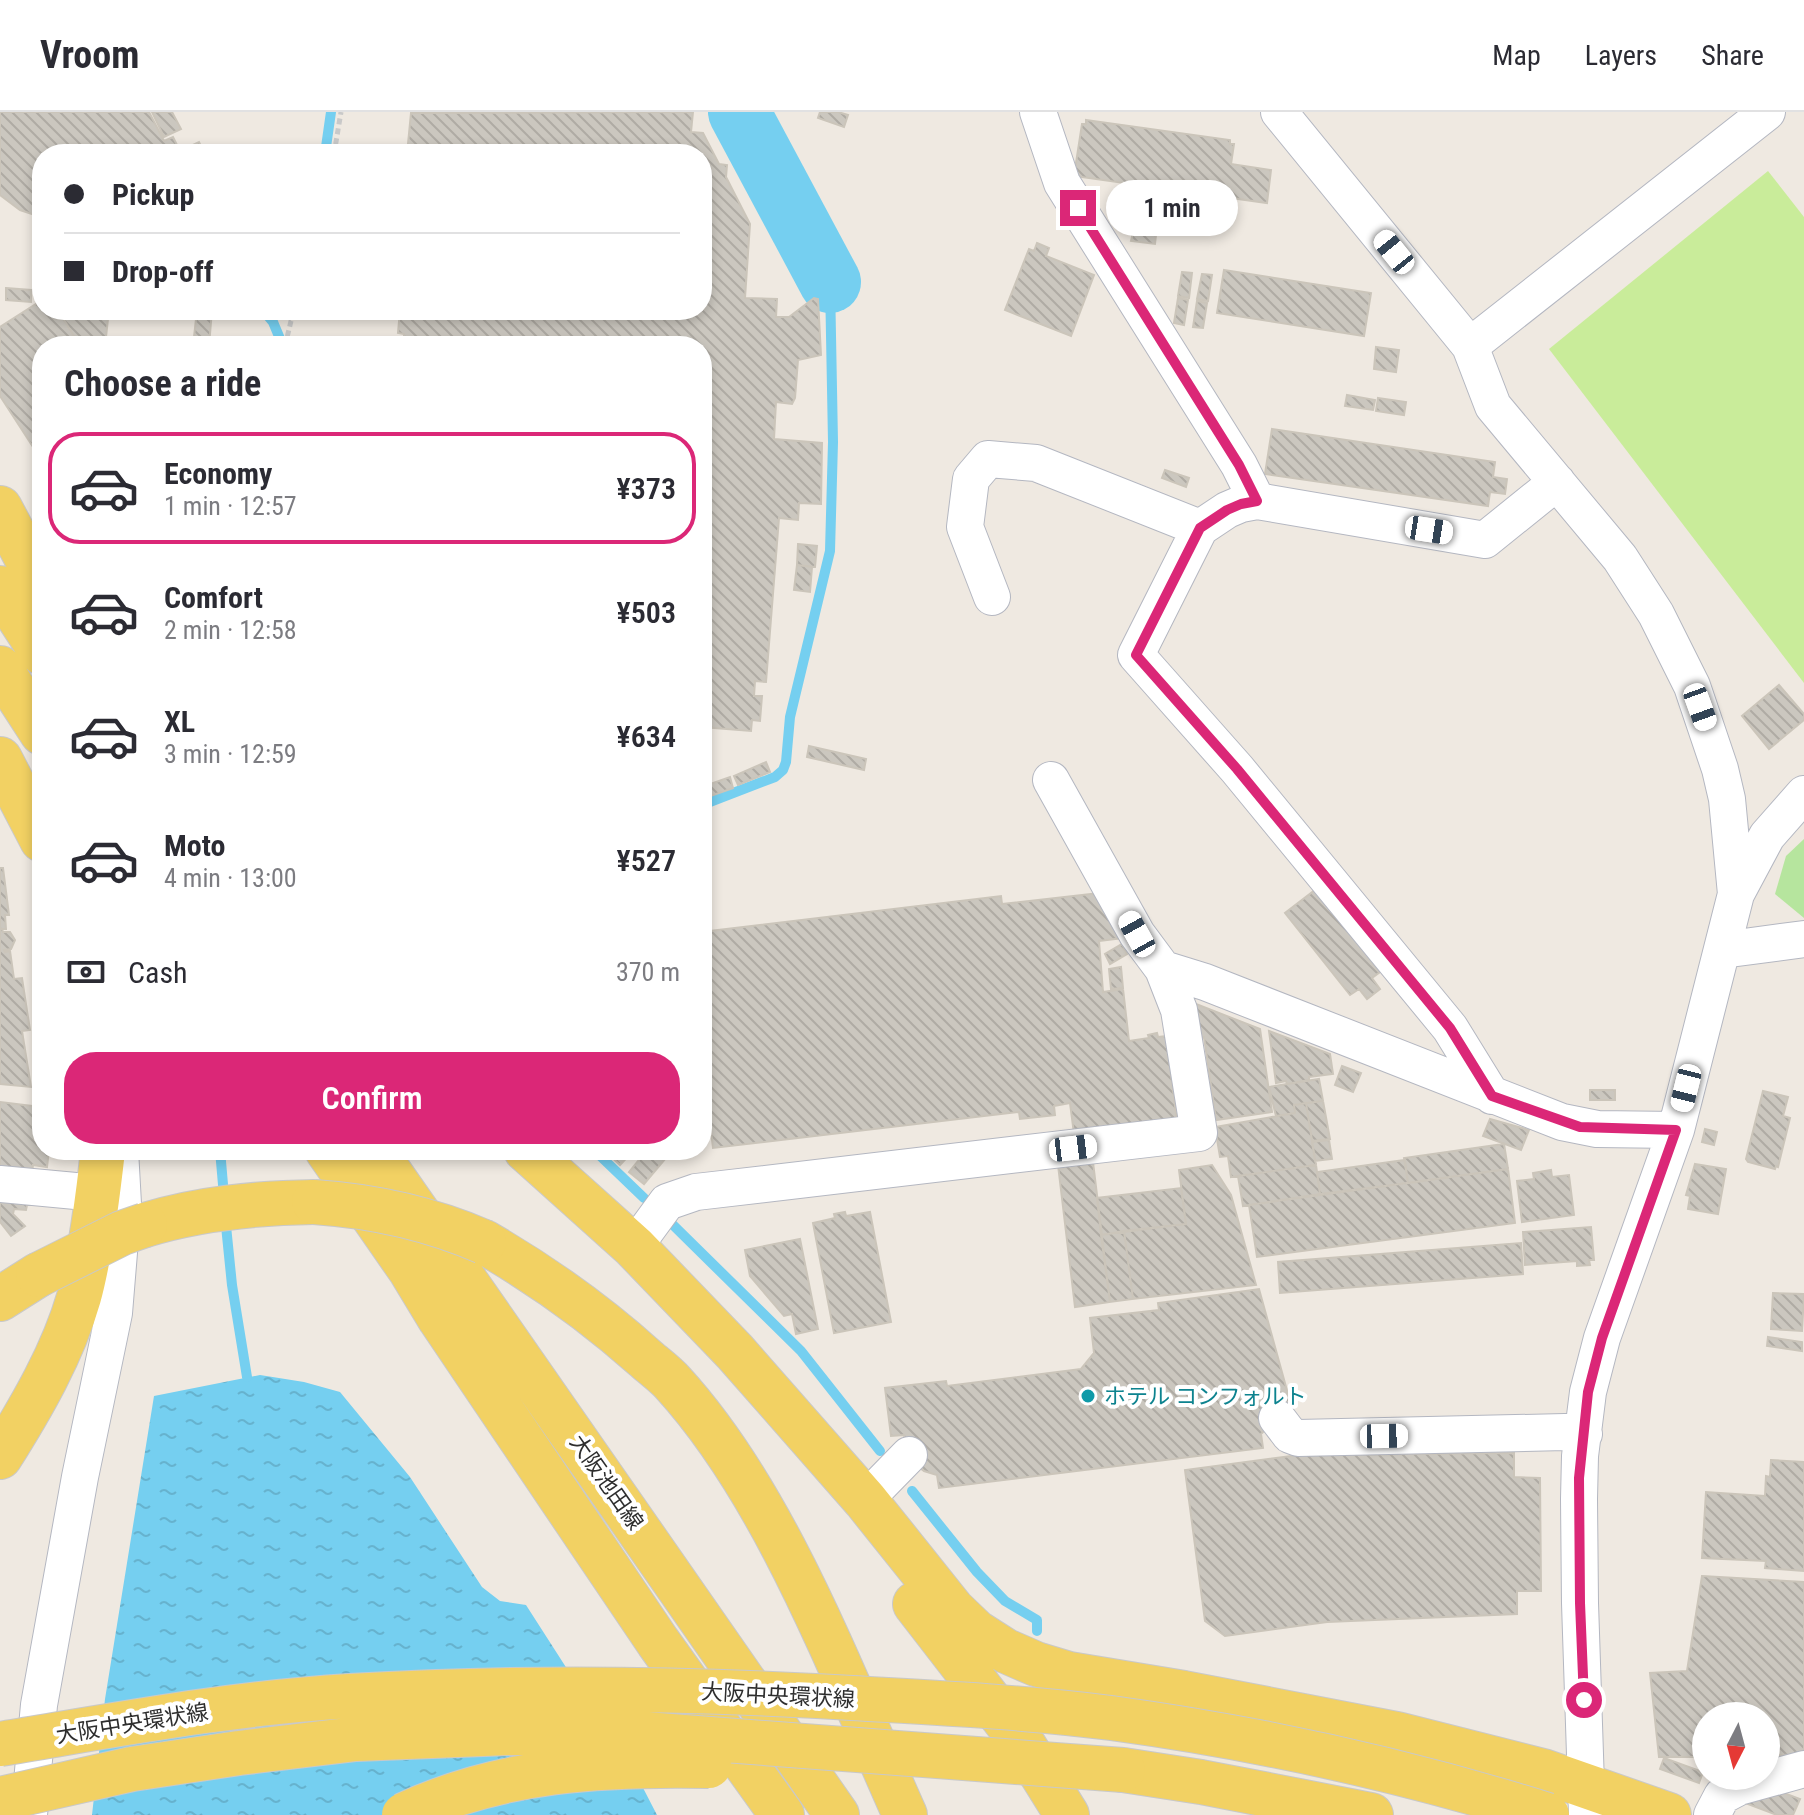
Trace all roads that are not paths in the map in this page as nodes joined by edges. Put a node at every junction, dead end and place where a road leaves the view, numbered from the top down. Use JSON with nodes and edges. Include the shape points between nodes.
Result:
{"nodes":[{"id":1,"x":1038,"y":112,"type":"edge"},
{"id":2,"x":1279,"y":112,"type":"edge"},
{"id":3,"x":1767,"y":112,"type":"edge"},
{"id":4,"x":1470,"y":346,"type":"junction"},
{"id":5,"x":1557,"y":482,"type":"junction"},
{"id":6,"x":1257,"y":501,"type":"junction"},
{"id":7,"x":3,"y":512,"type":"edge"},
{"id":8,"x":1200,"y":528,"type":"junction"},
{"id":9,"x":32,"y":545,"type":"edge"},
{"id":10,"x":32,"y":568,"type":"edge"},
{"id":11,"x":0,"y":588,"type":"edge"},
{"id":12,"x":992,"y":597,"type":"dead end"},
{"id":13,"x":32,"y":638,"type":"edge"},
{"id":14,"x":0,"y":668,"type":"edge"},
{"id":15,"x":32,"y":718,"type":"edge"},
{"id":16,"x":0,"y":759,"type":"edge"},
{"id":17,"x":1051,"y":780,"type":"dead end"},
{"id":18,"x":1804,"y":794,"type":"edge"},
{"id":19,"x":32,"y":821,"type":"edge"},
{"id":20,"x":1736,"y":894,"type":"junction"},
{"id":21,"x":1804,"y":939,"type":"edge"},
{"id":22,"x":1722,"y":950,"type":"junction"},
{"id":23,"x":1163,"y":969,"type":"junction"},
{"id":24,"x":1492,"y":1096,"type":"junction"},
{"id":25,"x":1676,"y":1130,"type":"junction"},
{"id":26,"x":102,"y":1160,"type":"edge"},
{"id":27,"x":121,"y":1160,"type":"edge"},
{"id":28,"x":334,"y":1160,"type":"edge"},
{"id":29,"x":381,"y":1160,"type":"edge"},
{"id":30,"x":508,"y":1160,"type":"edge"},
{"id":31,"x":537,"y":1160,"type":"edge"},
{"id":32,"x":0,"y":1184,"type":"edge"},
{"id":33,"x":97,"y":1193,"type":"junction"},
{"id":34,"x":634,"y":1247,"type":"junction"},
{"id":35,"x":0,"y":1299,"type":"edge"},
{"id":36,"x":440,"y":1319,"type":"junction"},
{"id":37,"x":1277,"y":1418,"type":"dead end"},
{"id":38,"x":1569,"y":1434,"type":"junction"},
{"id":39,"x":909,"y":1455,"type":"dead end"},
{"id":40,"x":0,"y":1457,"type":"edge"},
{"id":41,"x":865,"y":1500,"type":"junction"},
{"id":42,"x":0,"y":1744,"type":"edge"},
{"id":43,"x":1804,"y":1769,"type":"edge"},
{"id":44,"x":1123,"y":1770,"type":"junction"},
{"id":45,"x":0,"y":1799,"type":"edge"},
{"id":46,"x":1587,"y":1801,"type":"edge"},
{"id":47,"x":29,"y":1815,"type":"edge"},
{"id":48,"x":404,"y":1815,"type":"edge"},
{"id":49,"x":754,"y":1815,"type":"edge"},
{"id":50,"x":782,"y":1815,"type":"edge"},
{"id":51,"x":837,"y":1815,"type":"edge"},
{"id":52,"x":905,"y":1815,"type":"edge"},
{"id":53,"x":1067,"y":1815,"type":"edge"},
{"id":54,"x":1371,"y":1815,"type":"edge"},
{"id":55,"x":1547,"y":1815,"type":"edge"},
{"id":56,"x":1669,"y":1815,"type":"edge"},
{"id":57,"x":1712,"y":1815,"type":"edge"}],
"edges":[{"from":1,"to":6,"type":"street","via":[[1062,183]]},
{"from":2,"to":4,"type":"street"},
{"from":3,"to":4,"type":"street"},
{"from":4,"to":5,"type":"street","via":[[1493,406]]},
{"from":5,"to":6,"type":"street","via":[[1485,540]]},
{"from":5,"to":20,"type":"street","via":[[1620,558],[1692,686],[1727,799]]},
{"from":6,"to":8,"type":"street","via":[[1227,510]]},
{"from":7,"to":9,"type":"main road"},
{"from":7,"to":10,"type":"main road"},
{"from":8,"to":12,"type":"street","via":[[1036,463],[988,459],[971,479],[965,527]]},
{"from":8,"to":24,"type":"street","via":[[1136,655],[1450,1028]]},
{"from":11,"to":13,"type":"main road"},
{"from":14,"to":15,"type":"main road"},
{"from":16,"to":19,"type":"main road"},
{"from":17,"to":23,"type":"street","via":[[1137,934]]},
{"from":18,"to":20,"type":"street","via":[[1767,836]]},
{"from":20,"to":22,"type":"street"},
{"from":21,"to":22,"type":"street"},
{"from":22,"to":25,"type":"street"},
{"from":23,"to":24,"type":"street"},
{"from":23,"to":34,"type":"street","via":[[1179,1010],[1199,1133],[696,1192],[660,1207]]},
{"from":24,"to":25,"type":"street","via":[[1580,1127]]},
{"from":25,"to":38,"type":"street"},
{"from":26,"to":33,"type":"main road"},
{"from":27,"to":47,"type":"street","via":[[123,1204],[114,1313],[39,1705]]},
{"from":28,"to":36,"type":"main road"},
{"from":29,"to":51,"type":"main road","name":"大阪池田線"},
{"from":30,"to":53,"type":"main road","via":[[621,1265],[819,1481],[1021,1741]]},
{"from":31,"to":34,"type":"main road"},
{"from":32,"to":33,"type":"street"},
{"from":33,"to":40,"type":"main road","via":[[80,1294],[68,1329]]},
{"from":34,"to":41,"type":"main road"},
{"from":35,"to":52,"type":"main road","bridge":true,"via":[[122,1233],[214,1208],[266,1202],[369,1207],[484,1242],[602,1320],[674,1384],[720,1441],[803,1590]]},
{"from":36,"to":49,"type":"main road","via":[[534,1506]]},
{"from":36,"to":50,"type":"main road"},
{"from":37,"to":38,"type":"street","via":[[1298,1438]]},
{"from":38,"to":46,"type":"street","via":[[1579,1478]]},
{"from":39,"to":41,"type":"street"},
{"from":41,"to":46,"type":"main road","via":[[953,1610],[976,1632],[1036,1664],[1397,1734],[1543,1771]]},
{"from":42,"to":55,"type":"main road","name":"大阪中央環状線","bridge":true,"via":[[198,1712],[347,1696],[605,1688],[768,1693],[1000,1706],[1140,1723],[1325,1756]]},
{"from":43,"to":57,"type":"street","via":[[1739,1787],[1722,1796]]},
{"from":44,"to":45,"type":"main road","name":"大阪中央環状線","bridge":true,"via":[[631,1733],[508,1733],[356,1739],[239,1753],[132,1769]]},
{"from":44,"to":48,"type":"main road","bridge":true,"via":[[1001,1776],[868,1769],[582,1768],[480,1786]]},
{"from":44,"to":54,"type":"main road","name":"大阪中央環状線"},
{"from":46,"to":56,"type":"main road"}]}
